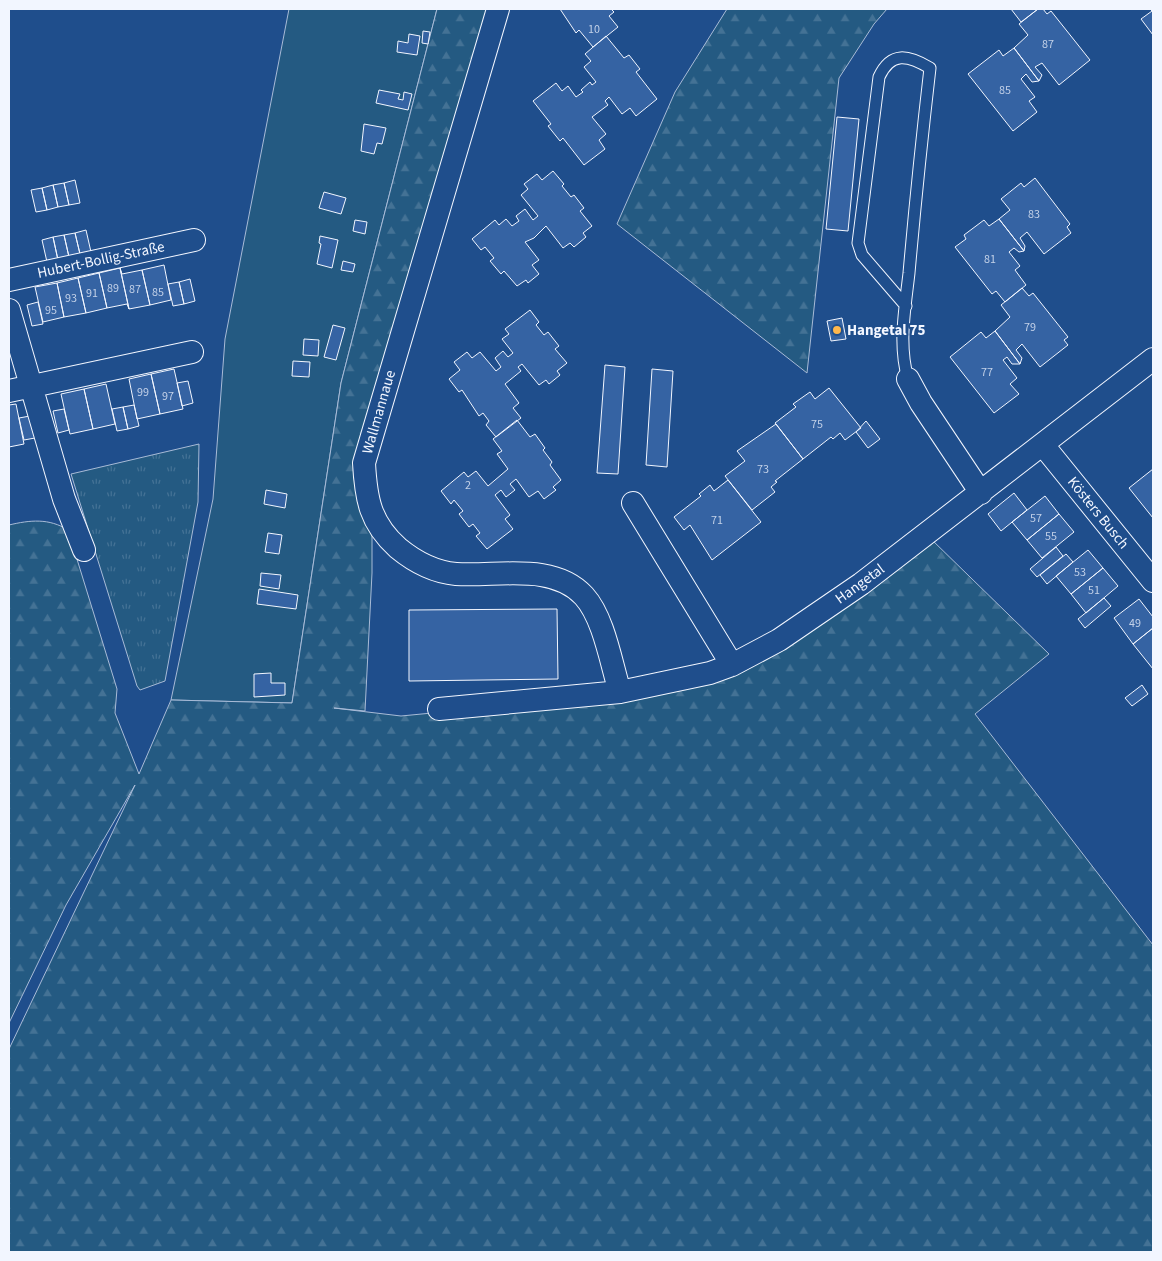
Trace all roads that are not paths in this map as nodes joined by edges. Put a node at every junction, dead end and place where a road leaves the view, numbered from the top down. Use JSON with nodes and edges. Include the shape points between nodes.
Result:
{"nodes":[{"id":1,"x":498,"y":9,"type":"edge"},
{"id":2,"x":194,"y":240,"type":"dead end"},
{"id":3,"x":9,"y":280,"type":"edge"},
{"id":4,"x":906,"y":306,"type":"junction"},
{"id":5,"x":9,"y":310,"type":"edge"},
{"id":6,"x":192,"y":352,"type":"dead end"},
{"id":7,"x":1153,"y":358,"type":"edge"},
{"id":8,"x":908,"y":379,"type":"joint"},
{"id":9,"x":32,"y":386,"type":"junction"},
{"id":10,"x":9,"y":391,"type":"edge"},
{"id":11,"x":1043,"y":445,"type":"junction"},
{"id":12,"x":981,"y":492,"type":"junction"},
{"id":13,"x":633,"y":504,"type":"dead end"},
{"id":14,"x":84,"y":550,"type":"dead end"},
{"id":15,"x":1153,"y":581,"type":"edge"},
{"id":16,"x":732,"y":664,"type":"junction"},
{"id":17,"x":620,"y":692,"type":"junction"},
{"id":18,"x":438,"y":709,"type":"dead end"}],
"edges":[{"from":1,"to":17,"type":"street","name":"Wallmannaue","via":[[364,463],[366,494],[373,518],[411,559],[455,574],[536,574],[568,584],[583,595],[595,611]]},
{"from":2,"to":3,"type":"street","name":"Hubert-Bollig-Straße"},
{"from":4,"to":4,"type":"lane","via":[[930,68],[906,57],[884,66],[879,77],[858,243],[862,256]]},
{"from":4,"to":8,"type":"lane","via":[[902,343]]},
{"from":5,"to":9,"type":"street"},
{"from":6,"to":9,"type":"street"},
{"from":7,"to":11,"type":"street","name":"Hangetal"},
{"from":8,"to":12,"type":"street"},
{"from":9,"to":10,"type":"street"},
{"from":9,"to":14,"type":"street","via":[[64,499]]},
{"from":11,"to":12,"type":"street","name":"Hangetal"},
{"from":11,"to":15,"type":"street","name":"Kösters Busch"},
{"from":12,"to":16,"type":"street","name":"Hangetal","via":[[853,590],[780,640]]},
{"from":13,"to":16,"type":"street"},
{"from":16,"to":17,"type":"street","name":"Hangetal","via":[[710,673]]},
{"from":17,"to":18,"type":"street","name":"Hangetal"}]}
